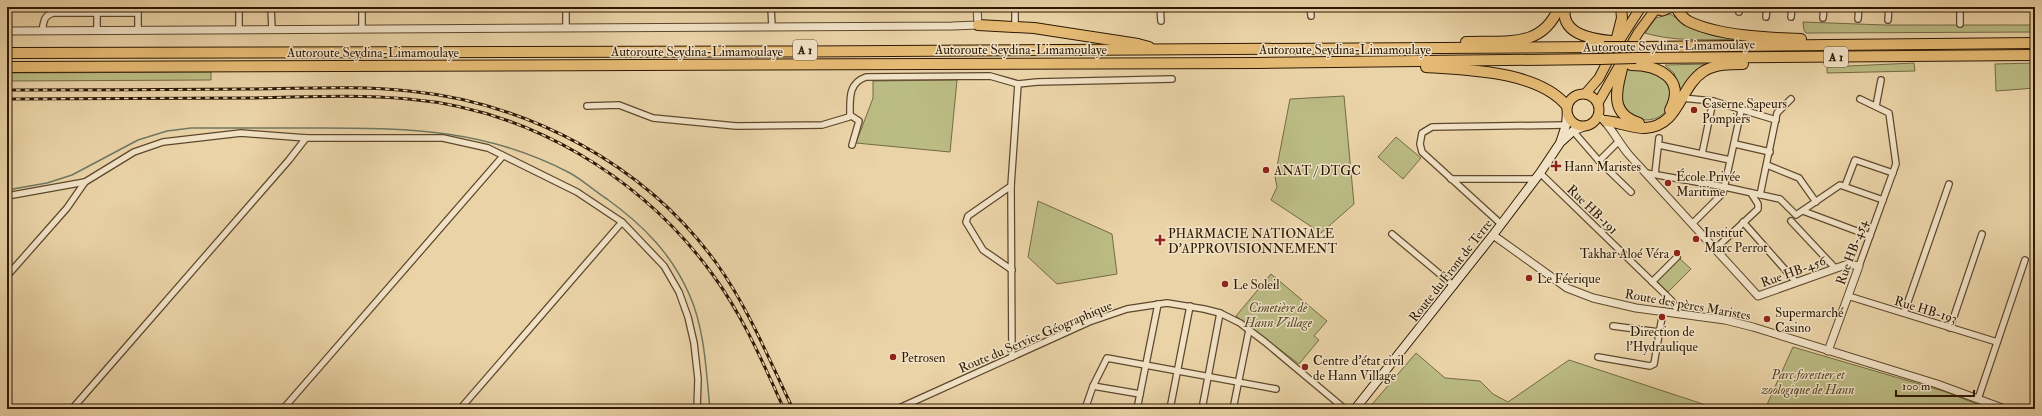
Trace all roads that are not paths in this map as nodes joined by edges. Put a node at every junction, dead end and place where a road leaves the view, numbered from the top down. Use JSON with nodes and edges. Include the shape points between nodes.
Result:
{"nodes":[{"id":1,"x":104,"y":7,"type":"edge"},
{"id":2,"x":239,"y":7,"type":"edge"},
{"id":3,"x":271,"y":7,"type":"edge"},
{"id":4,"x":362,"y":7,"type":"edge"},
{"id":5,"x":566,"y":7,"type":"edge"},
{"id":6,"x":771,"y":7,"type":"edge"},
{"id":7,"x":978,"y":7,"type":"edge"},
{"id":8,"x":1015,"y":7,"type":"edge"},
{"id":9,"x":1160,"y":7,"type":"edge"},
{"id":10,"x":1310,"y":7,"type":"edge"},
{"id":11,"x":1559,"y":7,"type":"edge"},
{"id":12,"x":1565,"y":7,"type":"edge"},
{"id":13,"x":1621,"y":7,"type":"edge"},
{"id":14,"x":1641,"y":7,"type":"edge"},
{"id":15,"x":1672,"y":7,"type":"edge"},
{"id":16,"x":1676,"y":7,"type":"edge"},
{"id":17,"x":1767,"y":7,"type":"edge"},
{"id":18,"x":1792,"y":7,"type":"edge"},
{"id":19,"x":1824,"y":7,"type":"edge"},
{"id":20,"x":1859,"y":7,"type":"edge"},
{"id":21,"x":1889,"y":7,"type":"edge"},
{"id":22,"x":1960,"y":7,"type":"edge"},
{"id":23,"x":1652,"y":9,"type":"edge"},
{"id":24,"x":138,"y":10,"type":"edge"},
{"id":25,"x":97,"y":14,"type":"junction"},
{"id":26,"x":104,"y":14,"type":"junction"},
{"id":27,"x":1311,"y":16,"type":"dead end"},
{"id":28,"x":1766,"y":17,"type":"dead end"},
{"id":29,"x":1790,"y":17,"type":"dead end"},
{"id":30,"x":1823,"y":18,"type":"dead end"},
{"id":31,"x":1858,"y":19,"type":"dead end"},
{"id":32,"x":1888,"y":20,"type":"dead end"},
{"id":33,"x":1161,"y":21,"type":"dead end"},
{"id":34,"x":1960,"y":24,"type":"dead end"},
{"id":35,"x":978,"y":25,"type":"junction"},
{"id":36,"x":1015,"y":26,"type":"junction"},
{"id":37,"x":772,"y":27,"type":"junction"},
{"id":38,"x":566,"y":28,"type":"junction"},
{"id":39,"x":362,"y":29,"type":"junction"},
{"id":40,"x":138,"y":30,"type":"junction"},
{"id":41,"x":239,"y":30,"type":"junction"},
{"id":42,"x":272,"y":30,"type":"junction"},
{"id":43,"x":7,"y":31,"type":"edge"},
{"id":44,"x":42,"y":31,"type":"junction"},
{"id":45,"x":97,"y":31,"type":"junction"},
{"id":46,"x":2035,"y":43,"type":"edge"},
{"id":47,"x":1883,"y":44,"type":"junction"},
{"id":48,"x":1610,"y":46,"type":"junction"},
{"id":49,"x":1380,"y":49,"type":"junction"},
{"id":50,"x":1159,"y":51,"type":"junction"},
{"id":51,"x":7,"y":53,"type":"edge"},
{"id":52,"x":1625,"y":54,"type":"junction"},
{"id":53,"x":2035,"y":55,"type":"edge"},
{"id":54,"x":1890,"y":56,"type":"junction"},
{"id":55,"x":1634,"y":61,"type":"junction"},
{"id":56,"x":1378,"y":62,"type":"junction"},
{"id":57,"x":7,"y":67,"type":"edge"},
{"id":58,"x":1172,"y":78,"type":"dead end"},
{"id":59,"x":1881,"y":80,"type":"dead end"},
{"id":60,"x":1018,"y":84,"type":"junction"},
{"id":61,"x":1586,"y":94,"type":"junction"},
{"id":62,"x":1682,"y":98,"type":"junction"},
{"id":63,"x":1791,"y":99,"type":"dead end"},
{"id":64,"x":1860,"y":99,"type":"dead end"},
{"id":65,"x":1713,"y":101,"type":"junction"},
{"id":66,"x":1598,"y":103,"type":"junction"},
{"id":67,"x":587,"y":106,"type":"dead end"},
{"id":68,"x":1876,"y":106,"type":"junction"},
{"id":69,"x":1567,"y":109,"type":"junction"},
{"id":70,"x":1741,"y":111,"type":"junction"},
{"id":71,"x":850,"y":115,"type":"junction"},
{"id":72,"x":1602,"y":118,"type":"junction"},
{"id":73,"x":1776,"y":120,"type":"junction"},
{"id":74,"x":1566,"y":126,"type":"junction"},
{"id":75,"x":1585,"y":126,"type":"junction"},
{"id":76,"x":1574,"y":131,"type":"junction"},
{"id":77,"x":306,"y":138,"type":"junction"},
{"id":78,"x":1659,"y":138,"type":"dead end"},
{"id":79,"x":1618,"y":142,"type":"junction"},
{"id":80,"x":1560,"y":143,"type":"junction"},
{"id":81,"x":1735,"y":144,"type":"junction"},
{"id":82,"x":852,"y":145,"type":"dead end"},
{"id":83,"x":1658,"y":145,"type":"junction"},
{"id":84,"x":1770,"y":152,"type":"junction"},
{"id":85,"x":1702,"y":154,"type":"junction"},
{"id":86,"x":504,"y":156,"type":"junction"},
{"id":87,"x":1730,"y":160,"type":"junction"},
{"id":88,"x":1600,"y":161,"type":"junction"},
{"id":89,"x":1767,"y":165,"type":"junction"},
{"id":90,"x":1646,"y":173,"type":"junction"},
{"id":91,"x":1893,"y":173,"type":"junction"},
{"id":92,"x":1656,"y":174,"type":"junction"},
{"id":93,"x":1537,"y":176,"type":"junction"},
{"id":94,"x":1451,"y":179,"type":"junction"},
{"id":95,"x":85,"y":182,"type":"junction"},
{"id":96,"x":1949,"y":184,"type":"dead end"},
{"id":97,"x":1010,"y":186,"type":"junction"},
{"id":98,"x":1845,"y":186,"type":"junction"},
{"id":99,"x":1724,"y":187,"type":"junction"},
{"id":100,"x":1632,"y":192,"type":"dead end"},
{"id":101,"x":1751,"y":193,"type":"junction"},
{"id":102,"x":1760,"y":195,"type":"junction"},
{"id":103,"x":7,"y":196,"type":"edge"},
{"id":104,"x":1883,"y":200,"type":"junction"},
{"id":105,"x":1816,"y":202,"type":"junction"},
{"id":106,"x":1803,"y":211,"type":"junction"},
{"id":107,"x":622,"y":222,"type":"junction"},
{"id":108,"x":1743,"y":222,"type":"junction"},
{"id":109,"x":1791,"y":222,"type":"dead end"},
{"id":110,"x":1501,"y":224,"type":"junction"},
{"id":111,"x":1692,"y":224,"type":"junction"},
{"id":112,"x":1392,"y":234,"type":"dead end"},
{"id":113,"x":1982,"y":234,"type":"dead end"},
{"id":114,"x":1493,"y":235,"type":"junction"},
{"id":115,"x":1870,"y":236,"type":"junction"},
{"id":116,"x":1714,"y":248,"type":"junction"},
{"id":117,"x":1677,"y":257,"type":"dead end"},
{"id":118,"x":2026,"y":260,"type":"dead end"},
{"id":119,"x":1860,"y":266,"type":"junction"},
{"id":120,"x":1835,"y":268,"type":"junction"},
{"id":121,"x":1012,"y":270,"type":"junction"},
{"id":122,"x":7,"y":276,"type":"edge"},
{"id":123,"x":1652,"y":282,"type":"junction"},
{"id":124,"x":1796,"y":282,"type":"junction"},
{"id":125,"x":1454,"y":286,"type":"junction"},
{"id":126,"x":1848,"y":296,"type":"junction"},
{"id":127,"x":1158,"y":304,"type":"junction"},
{"id":128,"x":1190,"y":306,"type":"junction"},
{"id":129,"x":1663,"y":311,"type":"junction"},
{"id":130,"x":1679,"y":312,"type":"junction"},
{"id":131,"x":1220,"y":313,"type":"junction"},
{"id":132,"x":1904,"y":313,"type":"junction"},
{"id":133,"x":1613,"y":326,"type":"dead end"},
{"id":134,"x":1950,"y":328,"type":"junction"},
{"id":135,"x":1249,"y":330,"type":"junction"},
{"id":136,"x":1659,"y":332,"type":"junction"},
{"id":137,"x":1997,"y":342,"type":"junction"},
{"id":138,"x":1828,"y":351,"type":"junction"},
{"id":139,"x":1012,"y":357,"type":"junction"},
{"id":140,"x":1598,"y":357,"type":"dead end"},
{"id":141,"x":1146,"y":365,"type":"junction"},
{"id":142,"x":1178,"y":371,"type":"junction"},
{"id":143,"x":1208,"y":377,"type":"junction"},
{"id":144,"x":1238,"y":382,"type":"junction"},
{"id":145,"x":1093,"y":386,"type":"junction"},
{"id":146,"x":1276,"y":389,"type":"dead end"},
{"id":147,"x":1140,"y":394,"type":"junction"},
{"id":148,"x":1978,"y":399,"type":"junction"},
{"id":149,"x":1202,"y":408,"type":"edge"},
{"id":150,"x":72,"y":409,"type":"edge"},
{"id":151,"x":283,"y":409,"type":"edge"},
{"id":152,"x":460,"y":409,"type":"edge"},
{"id":153,"x":697,"y":409,"type":"edge"},
{"id":154,"x":897,"y":409,"type":"edge"},
{"id":155,"x":1084,"y":409,"type":"edge"},
{"id":156,"x":1138,"y":409,"type":"edge"},
{"id":157,"x":1170,"y":409,"type":"edge"},
{"id":158,"x":1213,"y":409,"type":"edge"},
{"id":159,"x":1233,"y":409,"type":"edge"},
{"id":160,"x":1345,"y":409,"type":"edge"},
{"id":161,"x":1355,"y":409,"type":"edge"},
{"id":162,"x":2005,"y":409,"type":"edge"}],
"edges":[{"from":1,"to":26,"type":"street"},
{"from":2,"to":41,"type":"street"},
{"from":3,"to":42,"type":"street"},
{"from":4,"to":39,"type":"street"},
{"from":5,"to":38,"type":"street"},
{"from":6,"to":37,"type":"street"},
{"from":7,"to":35,"type":"street"},
{"from":8,"to":36,"type":"street"},
{"from":9,"to":33,"type":"street"},
{"from":10,"to":27,"type":"street"},
{"from":11,"to":49,"type":"highway","via":[[1548,26],[1530,38],[1431,43]]},
{"from":12,"to":48,"type":"highway","via":[[1566,18],[1576,33]]},
{"from":13,"to":48,"type":"highway","via":[[1622,18]]},
{"from":14,"to":48,"type":"main road"},
{"from":15,"to":23,"type":"main road","via":[[1662,11]]},
{"from":16,"to":47,"type":"highway","via":[[1688,20],[1720,30],[1764,36]]},
{"from":17,"to":28,"type":"street"},
{"from":18,"to":29,"type":"street"},
{"from":19,"to":30,"type":"street"},
{"from":20,"to":31,"type":"street"},
{"from":21,"to":32,"type":"street"},
{"from":22,"to":34,"type":"street"},
{"from":23,"to":52,"type":"main road"},
{"from":24,"to":26,"type":"street"},
{"from":24,"to":40,"type":"street"},
{"from":25,"to":26,"type":"street"},
{"from":25,"to":44,"type":"street","via":[[47,15]]},
{"from":25,"to":45,"type":"street"},
{"from":35,"to":36,"type":"highway"},
{"from":35,"to":37,"type":"street"},
{"from":36,"to":50,"type":"highway","via":[[1138,44]]},
{"from":37,"to":38,"type":"street"},
{"from":38,"to":39,"type":"street"},
{"from":39,"to":42,"type":"street"},
{"from":40,"to":41,"type":"street"},
{"from":40,"to":45,"type":"street"},
{"from":41,"to":42,"type":"street"},
{"from":43,"to":44,"type":"street"},
{"from":44,"to":45,"type":"street"},
{"from":46,"to":47,"type":"highway","name":"Autoroute Seydina-Limamoulaye","number":"A 1"},
{"from":47,"to":48,"type":"highway","name":"Autoroute Seydina-Limamoulaye","number":"A 1","bridge":true},
{"from":48,"to":49,"type":"highway","name":"Autoroute Seydina-Limamoulaye","number":"A 1"},
{"from":48,"to":61,"type":"main road","via":[[1599,78]]},
{"from":49,"to":50,"type":"highway","name":"Autoroute Seydina-Limamoulaye","number":"A 1"},
{"from":50,"to":51,"type":"highway","name":"Autoroute Seydina-Limamoulaye","number":"A 1"},
{"from":52,"to":55,"type":"highway","via":[[1616,90],[1620,109],[1629,119],[1640,124],[1652,123],[1666,115],[1674,103],[1674,90],[1668,77],[1657,68]]},
{"from":52,"to":66,"type":"main road"},
{"from":53,"to":54,"type":"highway","name":"Autoroute Seydina-Limamoulaye","number":"A 1"},
{"from":54,"to":55,"type":"highway","name":"Autoroute Seydina-Limamoulaye","number":"A 1"},
{"from":54,"to":62,"type":"highway","via":[[1849,61],[1717,66],[1698,75]]},
{"from":55,"to":56,"type":"highway","name":"Autoroute Seydina-Limamoulaye","number":"A 1","bridge":true,"via":[[1598,62],[1566,59]]},
{"from":56,"to":57,"type":"highway","name":"Autoroute Seydina-Limamoulaye","number":"A 1"},
{"from":56,"to":69,"type":"highway","via":[[1515,78],[1548,90],[1557,96]]},
{"from":58,"to":60,"type":"street"},
{"from":59,"to":68,"type":"street"},
{"from":60,"to":71,"type":"street","via":[[990,76],[866,77],[857,81],[852,88]]},
{"from":60,"to":97,"type":"street"},
{"from":61,"to":66,"type":"main road"},
{"from":61,"to":69,"type":"main road","via":[[1574,96]]},
{"from":62,"to":65,"type":"street"},
{"from":62,"to":72,"type":"highway","via":[[1671,117],[1659,125],[1644,128]]},
{"from":63,"to":73,"type":"street","via":[[1779,110]]},
{"from":64,"to":68,"type":"street"},
{"from":65,"to":70,"type":"street"},
{"from":65,"to":85,"type":"street"},
{"from":66,"to":72,"type":"main road"},
{"from":67,"to":71,"type":"street","via":[[619,105],[653,118],[736,126],[822,125]]},
{"from":68,"to":91,"type":"street","name":"Rue HB-454","via":[[1891,115],[1896,161]]},
{"from":69,"to":74,"type":"main road"},
{"from":69,"to":75,"type":"main road","via":[[1571,121]]},
{"from":70,"to":73,"type":"street"},
{"from":70,"to":81,"type":"street"},
{"from":71,"to":82,"type":"street","via":[[859,121]]},
{"from":72,"to":75,"type":"main road"},
{"from":72,"to":79,"type":"street"},
{"from":73,"to":84,"type":"street"},
{"from":74,"to":80,"type":"main road"},
{"from":74,"to":94,"type":"street","via":[[1426,129],[1420,138],[1422,152]]},
{"from":75,"to":76,"type":"main road"},
{"from":76,"to":80,"type":"main road"},
{"from":76,"to":88,"type":"street"},
{"from":77,"to":86,"type":"street","via":[[443,138],[488,148]]},
{"from":77,"to":95,"type":"street","via":[[241,133],[163,142],[134,152]]},
{"from":77,"to":150,"type":"street"},
{"from":78,"to":83,"type":"street"},
{"from":79,"to":88,"type":"street"},
{"from":79,"to":90,"type":"street"},
{"from":80,"to":93,"type":"main road","name":"Route du Front de Terre"},
{"from":81,"to":84,"type":"street"},
{"from":81,"to":87,"type":"street"},
{"from":83,"to":85,"type":"street"},
{"from":83,"to":92,"type":"street"},
{"from":84,"to":89,"type":"street"},
{"from":85,"to":87,"type":"street"},
{"from":86,"to":107,"type":"street","via":[[577,192]]},
{"from":86,"to":151,"type":"street"},
{"from":87,"to":99,"type":"street"},
{"from":88,"to":100,"type":"street"},
{"from":89,"to":102,"type":"street"},
{"from":89,"to":105,"type":"street","via":[[1798,178]]},
{"from":90,"to":92,"type":"street"},
{"from":90,"to":111,"type":"street"},
{"from":91,"to":98,"type":"street","via":[[1855,160]]},
{"from":91,"to":104,"type":"street","name":"Rue HB-454"},
{"from":92,"to":99,"type":"street"},
{"from":93,"to":94,"type":"street"},
{"from":93,"to":110,"type":"main road","name":"Route du Front de Terre"},
{"from":93,"to":123,"type":"street","name":"Rue HB-191"},
{"from":94,"to":110,"type":"street"},
{"from":95,"to":103,"type":"street"},
{"from":95,"to":122,"type":"street","via":[[67,208]]},
{"from":96,"to":132,"type":"street"},
{"from":97,"to":121,"type":"street"},
{"from":97,"to":121,"type":"street","via":[[968,216],[966,222],[983,250]]},
{"from":98,"to":104,"type":"street"},
{"from":98,"to":105,"type":"street","via":[[1840,185]]},
{"from":99,"to":101,"type":"street"},
{"from":99,"to":111,"type":"street","via":[[1723,193]]},
{"from":101,"to":102,"type":"street"},
{"from":101,"to":108,"type":"street","via":[[1758,207]]},
{"from":102,"to":106,"type":"street","via":[[1782,200],[1795,214]]},
{"from":104,"to":115,"type":"street","name":"Rue HB-454"},
{"from":105,"to":106,"type":"street"},
{"from":106,"to":115,"type":"street"},
{"from":107,"to":152,"type":"street"},
{"from":107,"to":153,"type":"street","via":[[664,266],[684,304],[698,373]]},
{"from":108,"to":116,"type":"street"},
{"from":108,"to":124,"type":"street"},
{"from":109,"to":120,"type":"street"},
{"from":110,"to":114,"type":"main road","name":"Route du Front de Terre"},
{"from":111,"to":116,"type":"street"},
{"from":112,"to":125,"type":"street"},
{"from":113,"to":134,"type":"street"},
{"from":114,"to":125,"type":"main road","name":"Route du Front de Terre"},
{"from":114,"to":129,"type":"street","name":"Route des pères Maristes","via":[[1567,288],[1611,303]]},
{"from":115,"to":119,"type":"street","name":"Rue HB-454"},
{"from":116,"to":124,"type":"street","name":"Rue HB-456","via":[[1758,296]]},
{"from":117,"to":123,"type":"street"},
{"from":118,"to":137,"type":"street"},
{"from":119,"to":120,"type":"street","name":"Rue HB-456","via":[[1848,264]]},
{"from":119,"to":126,"type":"street","name":"Rue HB-454"},
{"from":120,"to":124,"type":"street","name":"Rue HB-456"},
{"from":121,"to":139,"type":"street"},
{"from":123,"to":130,"type":"street","name":"Rue HB-191","via":[[1671,300]]},
{"from":125,"to":161,"type":"main road","name":"Route du Front de Terre"},
{"from":126,"to":132,"type":"street","name":"Rue HB-193"},
{"from":126,"to":138,"type":"street","name":"Rue HB-454"},
{"from":127,"to":128,"type":"street","name":"Route du Service Géographique"},
{"from":127,"to":139,"type":"street","name":"Route du Service Géographique","via":[[1127,309],[1089,322]]},
{"from":127,"to":141,"type":"street"},
{"from":128,"to":131,"type":"street","name":"Route du Service Géographique"},
{"from":128,"to":142,"type":"street"},
{"from":129,"to":130,"type":"street","name":"Route des pères Maristes"},
{"from":129,"to":136,"type":"street"},
{"from":130,"to":138,"type":"street","name":"Route des pères Maristes","via":[[1753,327]]},
{"from":131,"to":135,"type":"street","name":"Route du Service Géographique"},
{"from":131,"to":143,"type":"street"},
{"from":132,"to":134,"type":"street","name":"Rue HB-193"},
{"from":133,"to":136,"type":"street"},
{"from":134,"to":137,"type":"street","name":"Rue HB-193"},
{"from":135,"to":144,"type":"street"},
{"from":135,"to":160,"type":"street","name":"Route du Service Géographique"},
{"from":136,"to":140,"type":"street","via":[[1652,366]]},
{"from":137,"to":148,"type":"street"},
{"from":138,"to":148,"type":"street","name":"Route des pères Maristes"},
{"from":139,"to":154,"type":"street","name":"Route du Service Géographique"},
{"from":141,"to":142,"type":"street"},
{"from":141,"to":145,"type":"street","via":[[1107,358]]},
{"from":141,"to":147,"type":"street"},
{"from":142,"to":143,"type":"street"},
{"from":142,"to":157,"type":"street"},
{"from":143,"to":144,"type":"street"},
{"from":143,"to":149,"type":"street"},
{"from":144,"to":146,"type":"street"},
{"from":144,"to":159,"type":"street"},
{"from":145,"to":147,"type":"street"},
{"from":145,"to":155,"type":"street"},
{"from":147,"to":156,"type":"street"},
{"from":148,"to":162,"type":"street","name":"Route des pères Maristes"},
{"from":149,"to":158,"type":"street"}]}
